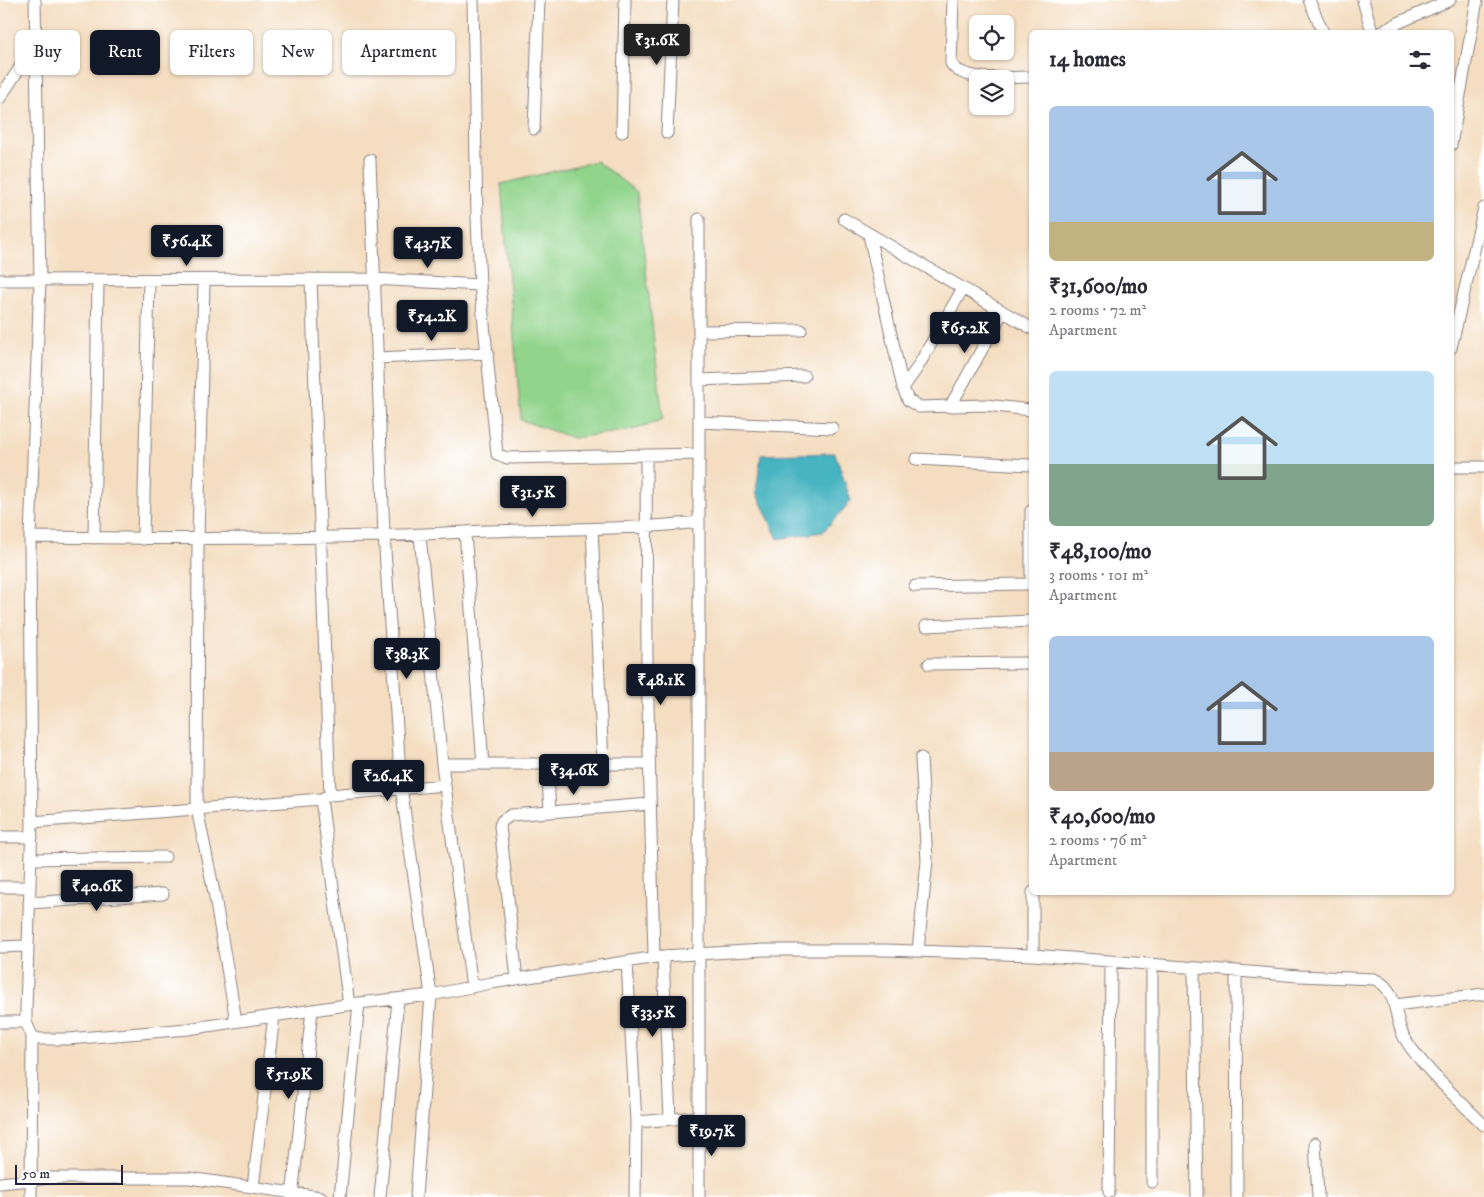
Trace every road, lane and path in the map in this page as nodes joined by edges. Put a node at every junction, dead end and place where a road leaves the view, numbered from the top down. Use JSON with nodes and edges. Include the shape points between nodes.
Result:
{"nodes":[{"id":1,"x":35,"y":0,"type":"edge"},
{"id":2,"x":473,"y":0,"type":"edge"},
{"id":3,"x":539,"y":0,"type":"edge"},
{"id":4,"x":625,"y":0,"type":"edge"},
{"id":5,"x":673,"y":0,"type":"edge"},
{"id":6,"x":953,"y":0,"type":"edge"},
{"id":7,"x":1309,"y":0,"type":"edge"},
{"id":8,"x":1363,"y":0,"type":"edge"},
{"id":9,"x":1450,"y":0,"type":"edge"},
{"id":10,"x":1477,"y":0,"type":"edge"},
{"id":11,"x":34,"y":30,"type":"edge"},
{"id":12,"x":1322,"y":30,"type":"edge"},
{"id":13,"x":1371,"y":30,"type":"edge"},
{"id":14,"x":1386,"y":30,"type":"edge"},
{"id":15,"x":15,"y":75,"type":"edge"},
{"id":16,"x":35,"y":75,"type":"edge"},
{"id":17,"x":1029,"y":77,"type":"edge"},
{"id":18,"x":0,"y":98,"type":"edge"},
{"id":19,"x":534,"y":128,"type":"dead end"},
{"id":20,"x":1454,"y":128,"type":"edge"},
{"id":21,"x":622,"y":132,"type":"dead end"},
{"id":22,"x":667,"y":133,"type":"dead end"},
{"id":23,"x":370,"y":160,"type":"dead end"},
{"id":24,"x":1484,"y":208,"type":"edge"},
{"id":25,"x":699,"y":219,"type":"dead end"},
{"id":26,"x":844,"y":219,"type":"dead end"},
{"id":27,"x":869,"y":235,"type":"junction"},
{"id":28,"x":311,"y":279,"type":"junction"},
{"id":29,"x":374,"y":279,"type":"junction"},
{"id":30,"x":0,"y":280,"type":"edge"},
{"id":31,"x":98,"y":280,"type":"junction"},
{"id":32,"x":149,"y":280,"type":"junction"},
{"id":33,"x":204,"y":280,"type":"junction"},
{"id":34,"x":40,"y":281,"type":"junction"},
{"id":35,"x":480,"y":285,"type":"junction"},
{"id":36,"x":962,"y":290,"type":"junction"},
{"id":37,"x":1002,"y":313,"type":"junction"},
{"id":38,"x":1029,"y":327,"type":"edge"},
{"id":39,"x":700,"y":330,"type":"junction"},
{"id":40,"x":801,"y":330,"type":"dead end"},
{"id":41,"x":1454,"y":335,"type":"edge"},
{"id":42,"x":488,"y":352,"type":"junction"},
{"id":43,"x":377,"y":358,"type":"junction"},
{"id":44,"x":804,"y":376,"type":"dead end"},
{"id":45,"x":699,"y":380,"type":"junction"},
{"id":46,"x":903,"y":388,"type":"junction"},
{"id":47,"x":950,"y":407,"type":"junction"},
{"id":48,"x":1029,"y":410,"type":"edge"},
{"id":49,"x":699,"y":422,"type":"junction"},
{"id":50,"x":832,"y":428,"type":"dead end"},
{"id":51,"x":699,"y":454,"type":"junction"},
{"id":52,"x":646,"y":455,"type":"junction"},
{"id":53,"x":916,"y":459,"type":"dead end"},
{"id":54,"x":1029,"y":465,"type":"edge"},
{"id":55,"x":1454,"y":467,"type":"edge"},
{"id":56,"x":1484,"y":467,"type":"edge"},
{"id":57,"x":699,"y":522,"type":"junction"},
{"id":58,"x":648,"y":528,"type":"junction"},
{"id":59,"x":592,"y":529,"type":"junction"},
{"id":60,"x":465,"y":532,"type":"junction"},
{"id":61,"x":384,"y":535,"type":"junction"},
{"id":62,"x":420,"y":536,"type":"junction"},
{"id":63,"x":319,"y":537,"type":"junction"},
{"id":64,"x":30,"y":538,"type":"junction"},
{"id":65,"x":94,"y":538,"type":"junction"},
{"id":66,"x":143,"y":539,"type":"junction"},
{"id":67,"x":198,"y":540,"type":"junction"},
{"id":68,"x":1029,"y":584,"type":"edge"},
{"id":69,"x":915,"y":586,"type":"dead end"},
{"id":70,"x":1029,"y":621,"type":"edge"},
{"id":71,"x":926,"y":626,"type":"dead end"},
{"id":72,"x":1029,"y":663,"type":"edge"},
{"id":73,"x":928,"y":664,"type":"dead end"},
{"id":74,"x":921,"y":758,"type":"dead end"},
{"id":75,"x":442,"y":764,"type":"junction"},
{"id":76,"x":483,"y":764,"type":"junction"},
{"id":77,"x":547,"y":764,"type":"junction"},
{"id":78,"x":603,"y":764,"type":"junction"},
{"id":79,"x":649,"y":764,"type":"junction"},
{"id":80,"x":445,"y":785,"type":"junction"},
{"id":81,"x":401,"y":788,"type":"junction"},
{"id":82,"x":325,"y":797,"type":"junction"},
{"id":83,"x":650,"y":804,"type":"junction"},
{"id":84,"x":197,"y":809,"type":"junction"},
{"id":85,"x":550,"y":811,"type":"junction"},
{"id":86,"x":32,"y":822,"type":"junction"},
{"id":87,"x":0,"y":837,"type":"edge"},
{"id":88,"x":32,"y":837,"type":"junction"},
{"id":89,"x":165,"y":857,"type":"dead end"},
{"id":90,"x":31,"y":860,"type":"junction"},
{"id":91,"x":0,"y":887,"type":"edge"},
{"id":92,"x":30,"y":887,"type":"junction"},
{"id":93,"x":163,"y":894,"type":"dead end"},
{"id":94,"x":1033,"y":895,"type":"edge"},
{"id":95,"x":29,"y":903,"type":"junction"},
{"id":96,"x":26,"y":946,"type":"junction"},
{"id":97,"x":0,"y":947,"type":"edge"},
{"id":98,"x":918,"y":951,"type":"junction"},
{"id":99,"x":699,"y":954,"type":"junction"},
{"id":100,"x":1033,"y":955,"type":"junction"},
{"id":101,"x":659,"y":957,"type":"junction"},
{"id":102,"x":1111,"y":961,"type":"junction"},
{"id":103,"x":627,"y":962,"type":"junction"},
{"id":104,"x":1152,"y":965,"type":"junction"},
{"id":105,"x":1194,"y":968,"type":"junction"},
{"id":106,"x":1236,"y":971,"type":"junction"},
{"id":107,"x":517,"y":979,"type":"junction"},
{"id":108,"x":472,"y":986,"type":"junction"},
{"id":109,"x":1484,"y":994,"type":"edge"},
{"id":110,"x":431,"y":995,"type":"junction"},
{"id":111,"x":398,"y":1000,"type":"junction"},
{"id":112,"x":354,"y":1004,"type":"junction"},
{"id":113,"x":1394,"y":1005,"type":"junction"},
{"id":114,"x":312,"y":1010,"type":"junction"},
{"id":115,"x":274,"y":1016,"type":"junction"},
{"id":116,"x":236,"y":1021,"type":"junction"},
{"id":117,"x":0,"y":1022,"type":"edge"},
{"id":118,"x":26,"y":1022,"type":"junction"},
{"id":119,"x":32,"y":1036,"type":"junction"},
{"id":120,"x":699,"y":1117,"type":"junction"},
{"id":121,"x":670,"y":1119,"type":"junction"},
{"id":122,"x":636,"y":1122,"type":"junction"},
{"id":123,"x":1484,"y":1125,"type":"edge"},
{"id":124,"x":1315,"y":1143,"type":"dead end"},
{"id":125,"x":30,"y":1180,"type":"junction"},
{"id":126,"x":1152,"y":1182,"type":"dead end"},
{"id":127,"x":0,"y":1183,"type":"edge"},
{"id":128,"x":253,"y":1187,"type":"junction"},
{"id":129,"x":1109,"y":1192,"type":"dead end"},
{"id":130,"x":292,"y":1195,"type":"edge"},
{"id":131,"x":31,"y":1197,"type":"edge"},
{"id":132,"x":321,"y":1197,"type":"edge"},
{"id":133,"x":340,"y":1197,"type":"edge"},
{"id":134,"x":380,"y":1197,"type":"edge"},
{"id":135,"x":416,"y":1197,"type":"edge"},
{"id":136,"x":635,"y":1197,"type":"edge"},
{"id":137,"x":699,"y":1197,"type":"edge"},
{"id":138,"x":1197,"y":1197,"type":"edge"},
{"id":139,"x":1237,"y":1197,"type":"edge"},
{"id":140,"x":1318,"y":1197,"type":"edge"}],
"edges":[{"from":1,"to":11,"type":"street"},
{"from":2,"to":35,"type":"street"},
{"from":3,"to":19,"type":"street"},
{"from":4,"to":21,"type":"street"},
{"from":5,"to":22,"type":"street"},
{"from":6,"to":17,"type":"street","via":[[951,63],[954,70],[983,77]]},
{"from":7,"to":12,"type":"street"},
{"from":8,"to":13,"type":"street"},
{"from":9,"to":14,"type":"street"},
{"from":10,"to":20,"type":"street"},
{"from":15,"to":18,"type":"street"},
{"from":16,"to":34,"type":"street"},
{"from":23,"to":29,"type":"street"},
{"from":24,"to":41,"type":"street"},
{"from":25,"to":39,"type":"street"},
{"from":26,"to":27,"type":"street"},
{"from":27,"to":36,"type":"street"},
{"from":27,"to":46,"type":"street"},
{"from":28,"to":29,"type":"street"},
{"from":28,"to":33,"type":"street"},
{"from":28,"to":63,"type":"street"},
{"from":29,"to":35,"type":"street"},
{"from":29,"to":43,"type":"street"},
{"from":30,"to":34,"type":"street"},
{"from":31,"to":32,"type":"street"},
{"from":31,"to":34,"type":"street"},
{"from":31,"to":65,"type":"street"},
{"from":32,"to":33,"type":"street"},
{"from":32,"to":66,"type":"street"},
{"from":33,"to":67,"type":"street"},
{"from":34,"to":64,"type":"street"},
{"from":35,"to":42,"type":"street"},
{"from":36,"to":37,"type":"street"},
{"from":36,"to":46,"type":"street"},
{"from":37,"to":38,"type":"street"},
{"from":37,"to":47,"type":"street"},
{"from":39,"to":40,"type":"street"},
{"from":39,"to":45,"type":"street"},
{"from":42,"to":43,"type":"street"},
{"from":42,"to":52,"type":"street","via":[[495,449],[502,457]]},
{"from":43,"to":61,"type":"street"},
{"from":44,"to":45,"type":"street"},
{"from":45,"to":49,"type":"street"},
{"from":46,"to":47,"type":"street","via":[[908,400],[919,407]]},
{"from":47,"to":48,"type":"street","via":[[986,405]]},
{"from":49,"to":50,"type":"street"},
{"from":49,"to":51,"type":"street"},
{"from":51,"to":52,"type":"street"},
{"from":51,"to":57,"type":"street"},
{"from":52,"to":58,"type":"street"},
{"from":53,"to":54,"type":"street"},
{"from":55,"to":56,"type":"street"},
{"from":57,"to":58,"type":"street"},
{"from":57,"to":99,"type":"street"},
{"from":58,"to":59,"type":"street"},
{"from":58,"to":79,"type":"street"},
{"from":59,"to":60,"type":"street"},
{"from":59,"to":78,"type":"street"},
{"from":60,"to":62,"type":"street"},
{"from":60,"to":76,"type":"street"},
{"from":61,"to":62,"type":"street"},
{"from":61,"to":63,"type":"street"},
{"from":61,"to":81,"type":"street"},
{"from":62,"to":75,"type":"street"},
{"from":63,"to":67,"type":"street"},
{"from":63,"to":82,"type":"street"},
{"from":64,"to":65,"type":"street"},
{"from":64,"to":86,"type":"street"},
{"from":65,"to":66,"type":"street"},
{"from":66,"to":67,"type":"street"},
{"from":67,"to":84,"type":"street"},
{"from":68,"to":69,"type":"street"},
{"from":70,"to":71,"type":"street"},
{"from":72,"to":73,"type":"street"},
{"from":74,"to":98,"type":"street","via":[[927,861]]},
{"from":75,"to":76,"type":"street"},
{"from":75,"to":80,"type":"street"},
{"from":76,"to":77,"type":"street"},
{"from":77,"to":78,"type":"street"},
{"from":77,"to":85,"type":"street"},
{"from":78,"to":79,"type":"street"},
{"from":79,"to":83,"type":"street"},
{"from":80,"to":81,"type":"street"},
{"from":80,"to":108,"type":"street"},
{"from":81,"to":82,"type":"street"},
{"from":81,"to":110,"type":"street"},
{"from":82,"to":84,"type":"street"},
{"from":82,"to":112,"type":"street"},
{"from":83,"to":85,"type":"street"},
{"from":83,"to":101,"type":"street"},
{"from":84,"to":86,"type":"street"},
{"from":84,"to":116,"type":"street"},
{"from":85,"to":107,"type":"street","via":[[511,815],[500,826]]},
{"from":86,"to":88,"type":"street"},
{"from":87,"to":88,"type":"street"},
{"from":88,"to":90,"type":"street"},
{"from":89,"to":90,"type":"street"},
{"from":90,"to":92,"type":"street"},
{"from":91,"to":92,"type":"street"},
{"from":92,"to":95,"type":"street"},
{"from":93,"to":95,"type":"street"},
{"from":94,"to":100,"type":"street"},
{"from":95,"to":96,"type":"street"},
{"from":96,"to":97,"type":"street"},
{"from":96,"to":118,"type":"street"},
{"from":98,"to":99,"type":"street","via":[[807,949]]},
{"from":98,"to":100,"type":"street"},
{"from":99,"to":101,"type":"street"},
{"from":99,"to":120,"type":"street"},
{"from":100,"to":102,"type":"street"},
{"from":101,"to":103,"type":"street"},
{"from":101,"to":121,"type":"street"},
{"from":102,"to":104,"type":"street"},
{"from":102,"to":129,"type":"street"},
{"from":103,"to":107,"type":"street"},
{"from":103,"to":122,"type":"street"},
{"from":104,"to":105,"type":"street"},
{"from":104,"to":126,"type":"street"},
{"from":105,"to":106,"type":"street"},
{"from":105,"to":138,"type":"street"},
{"from":106,"to":113,"type":"street","via":[[1374,979],[1389,989]]},
{"from":106,"to":139,"type":"street"},
{"from":107,"to":108,"type":"street"},
{"from":108,"to":110,"type":"street"},
{"from":109,"to":113,"type":"street"},
{"from":110,"to":111,"type":"street"},
{"from":110,"to":135,"type":"street"},
{"from":111,"to":112,"type":"street"},
{"from":111,"to":134,"type":"street"},
{"from":112,"to":114,"type":"street"},
{"from":112,"to":133,"type":"street"},
{"from":113,"to":123,"type":"street","via":[[1404,1038]]},
{"from":114,"to":115,"type":"street"},
{"from":114,"to":130,"type":"street"},
{"from":115,"to":116,"type":"street"},
{"from":115,"to":128,"type":"street"},
{"from":116,"to":119,"type":"street","via":[[188,1029],[68,1039]]},
{"from":117,"to":118,"type":"street"},
{"from":118,"to":119,"type":"street"},
{"from":119,"to":125,"type":"street"},
{"from":120,"to":121,"type":"street"},
{"from":120,"to":137,"type":"street"},
{"from":121,"to":122,"type":"street"},
{"from":122,"to":136,"type":"street"},
{"from":124,"to":140,"type":"street"},
{"from":125,"to":127,"type":"street"},
{"from":125,"to":128,"type":"street","via":[[188,1178]]},
{"from":125,"to":131,"type":"street"},
{"from":128,"to":130,"type":"street"},
{"from":130,"to":132,"type":"street"}]}
